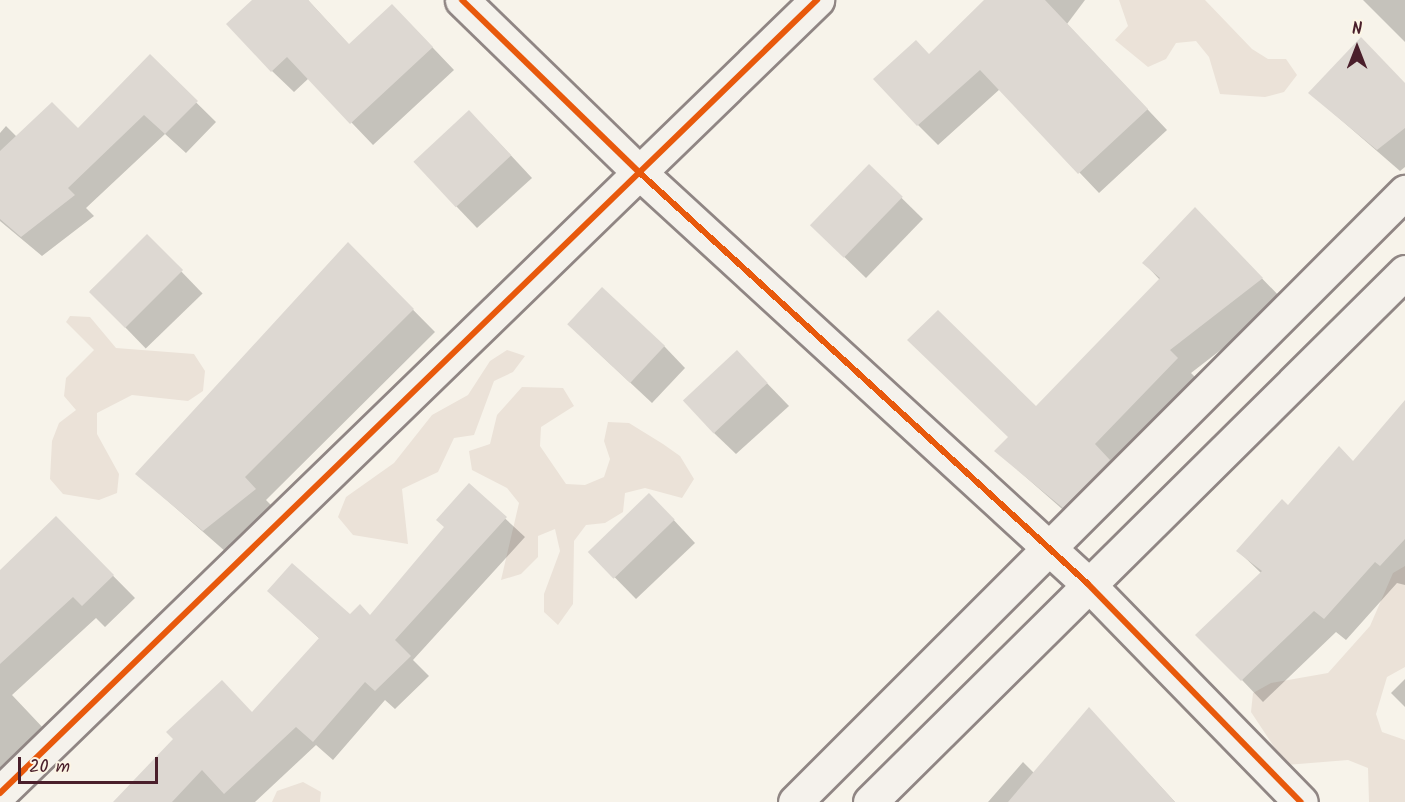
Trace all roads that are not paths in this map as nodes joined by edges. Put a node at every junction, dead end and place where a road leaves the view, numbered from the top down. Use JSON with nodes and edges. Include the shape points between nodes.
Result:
{"nodes":[{"id":1,"x":462,"y":0,"type":"edge"},
{"id":2,"x":817,"y":0,"type":"edge"},
{"id":3,"x":640,"y":172,"type":"junction"},
{"id":4,"x":1405,"y":192,"type":"edge"},
{"id":5,"x":1405,"y":272,"type":"edge"},
{"id":6,"x":1049,"y":548,"type":"junction"},
{"id":7,"x":1088,"y":583,"type":"junction"},
{"id":8,"x":0,"y":793,"type":"edge"},
{"id":9,"x":795,"y":802,"type":"edge"},
{"id":10,"x":870,"y":802,"type":"edge"},
{"id":11,"x":1301,"y":802,"type":"edge"}],
"edges":[{"from":1,"to":3,"type":"street"},
{"from":2,"to":3,"type":"street"},
{"from":3,"to":6,"type":"street"},
{"from":3,"to":8,"type":"street"},
{"from":4,"to":6,"type":"street"},
{"from":5,"to":7,"type":"street"},
{"from":6,"to":7,"type":"street"},
{"from":6,"to":9,"type":"street"},
{"from":7,"to":10,"type":"street"},
{"from":7,"to":11,"type":"street"}]}
